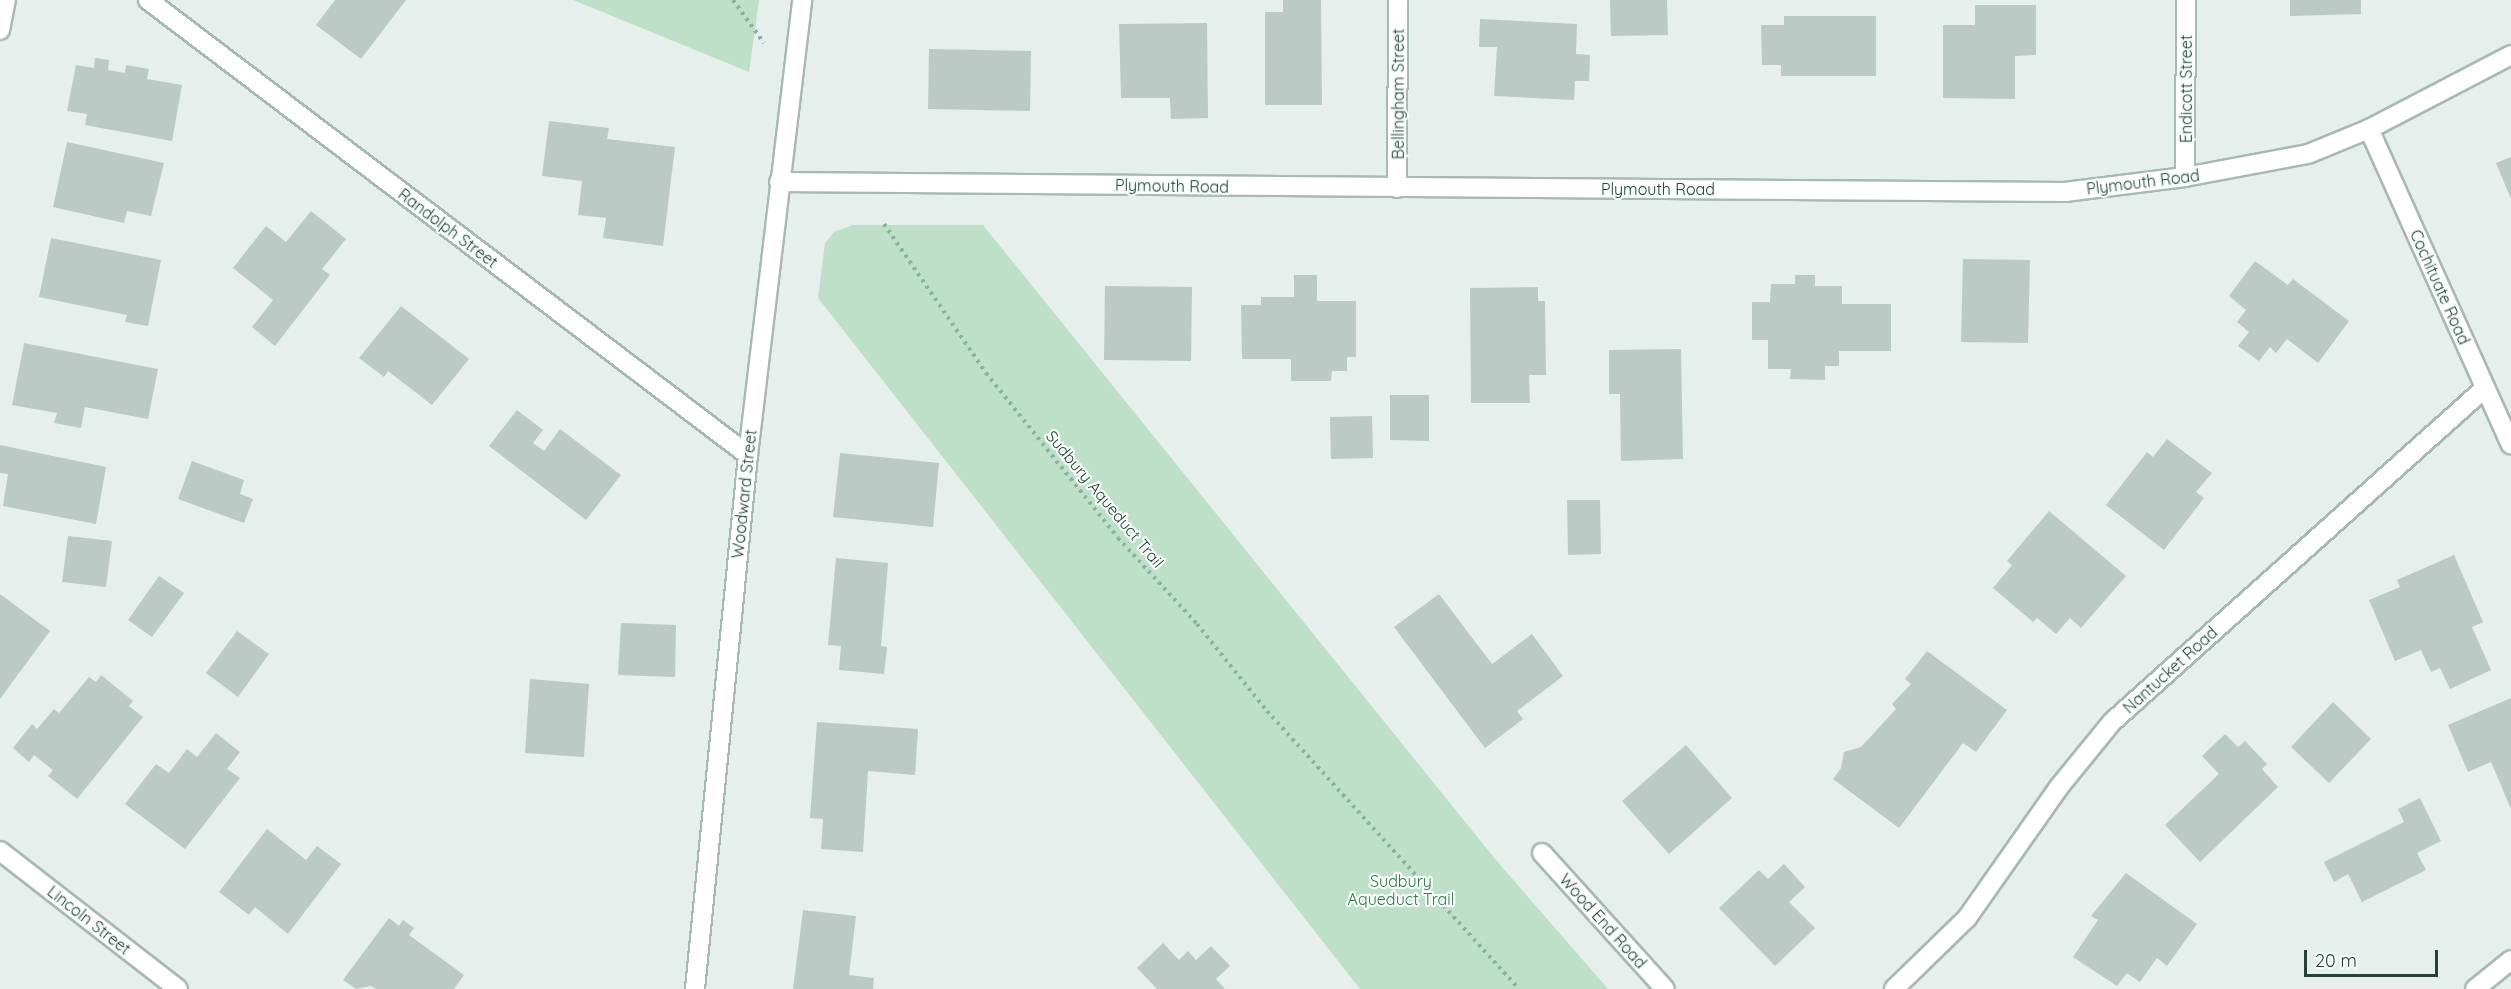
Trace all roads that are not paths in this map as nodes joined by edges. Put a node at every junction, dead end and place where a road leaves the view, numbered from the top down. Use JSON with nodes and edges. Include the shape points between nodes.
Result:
{"nodes":[{"id":1,"x":6,"y":0,"type":"edge"},
{"id":2,"x":148,"y":0,"type":"edge"},
{"id":3,"x":802,"y":0,"type":"edge"},
{"id":4,"x":1398,"y":0,"type":"edge"},
{"id":5,"x":2186,"y":0,"type":"edge"},
{"id":6,"x":0,"y":30,"type":"edge"},
{"id":7,"x":2511,"y":55,"type":"edge"},
{"id":8,"x":2369,"y":129,"type":"junction"},
{"id":9,"x":2185,"y":177,"type":"junction"},
{"id":10,"x":779,"y":182,"type":"junction"},
{"id":11,"x":1397,"y":188,"type":"junction"},
{"id":12,"x":2485,"y":388,"type":"junction"},
{"id":13,"x":2511,"y":445,"type":"edge"},
{"id":14,"x":748,"y":455,"type":"junction"},
{"id":15,"x":0,"y":851,"type":"edge"},
{"id":16,"x":1542,"y":853,"type":"dead end"},
{"id":17,"x":2511,"y":960,"type":"edge"},
{"id":18,"x":178,"y":989,"type":"edge"},
{"id":19,"x":695,"y":989,"type":"edge"},
{"id":20,"x":1665,"y":989,"type":"edge"},
{"id":21,"x":1894,"y":989,"type":"edge"},
{"id":22,"x":2475,"y":989,"type":"edge"}],
"edges":[{"from":1,"to":6,"type":"street"},
{"from":2,"to":14,"type":"street","name":"Randolph Street"},
{"from":3,"to":10,"type":"street","name":"Woodward Street"},
{"from":4,"to":11,"type":"street","name":"Bellingham Street"},
{"from":5,"to":9,"type":"street","name":"Endicott Street"},
{"from":7,"to":8,"type":"street","name":"Plymouth Road"},
{"from":8,"to":9,"type":"street","name":"Plymouth Road","via":[[2308,154]]},
{"from":8,"to":12,"type":"street","name":"Cochituate Road"},
{"from":9,"to":11,"type":"street","name":"Plymouth Road","via":[[2065,192]]},
{"from":10,"to":11,"type":"street","name":"Plymouth Road"},
{"from":10,"to":14,"type":"street","name":"Woodward Street"},
{"from":12,"to":13,"type":"street","name":"Cochituate Road"},
{"from":12,"to":21,"type":"street","name":"Nantucket Road","via":[[2112,722],[2060,787],[1967,918]]},
{"from":14,"to":19,"type":"street","name":"Woodward Street"},
{"from":15,"to":18,"type":"street","name":"Lincoln Street"},
{"from":16,"to":20,"type":"street","name":"Wood End Road"},
{"from":17,"to":22,"type":"street"}]}
